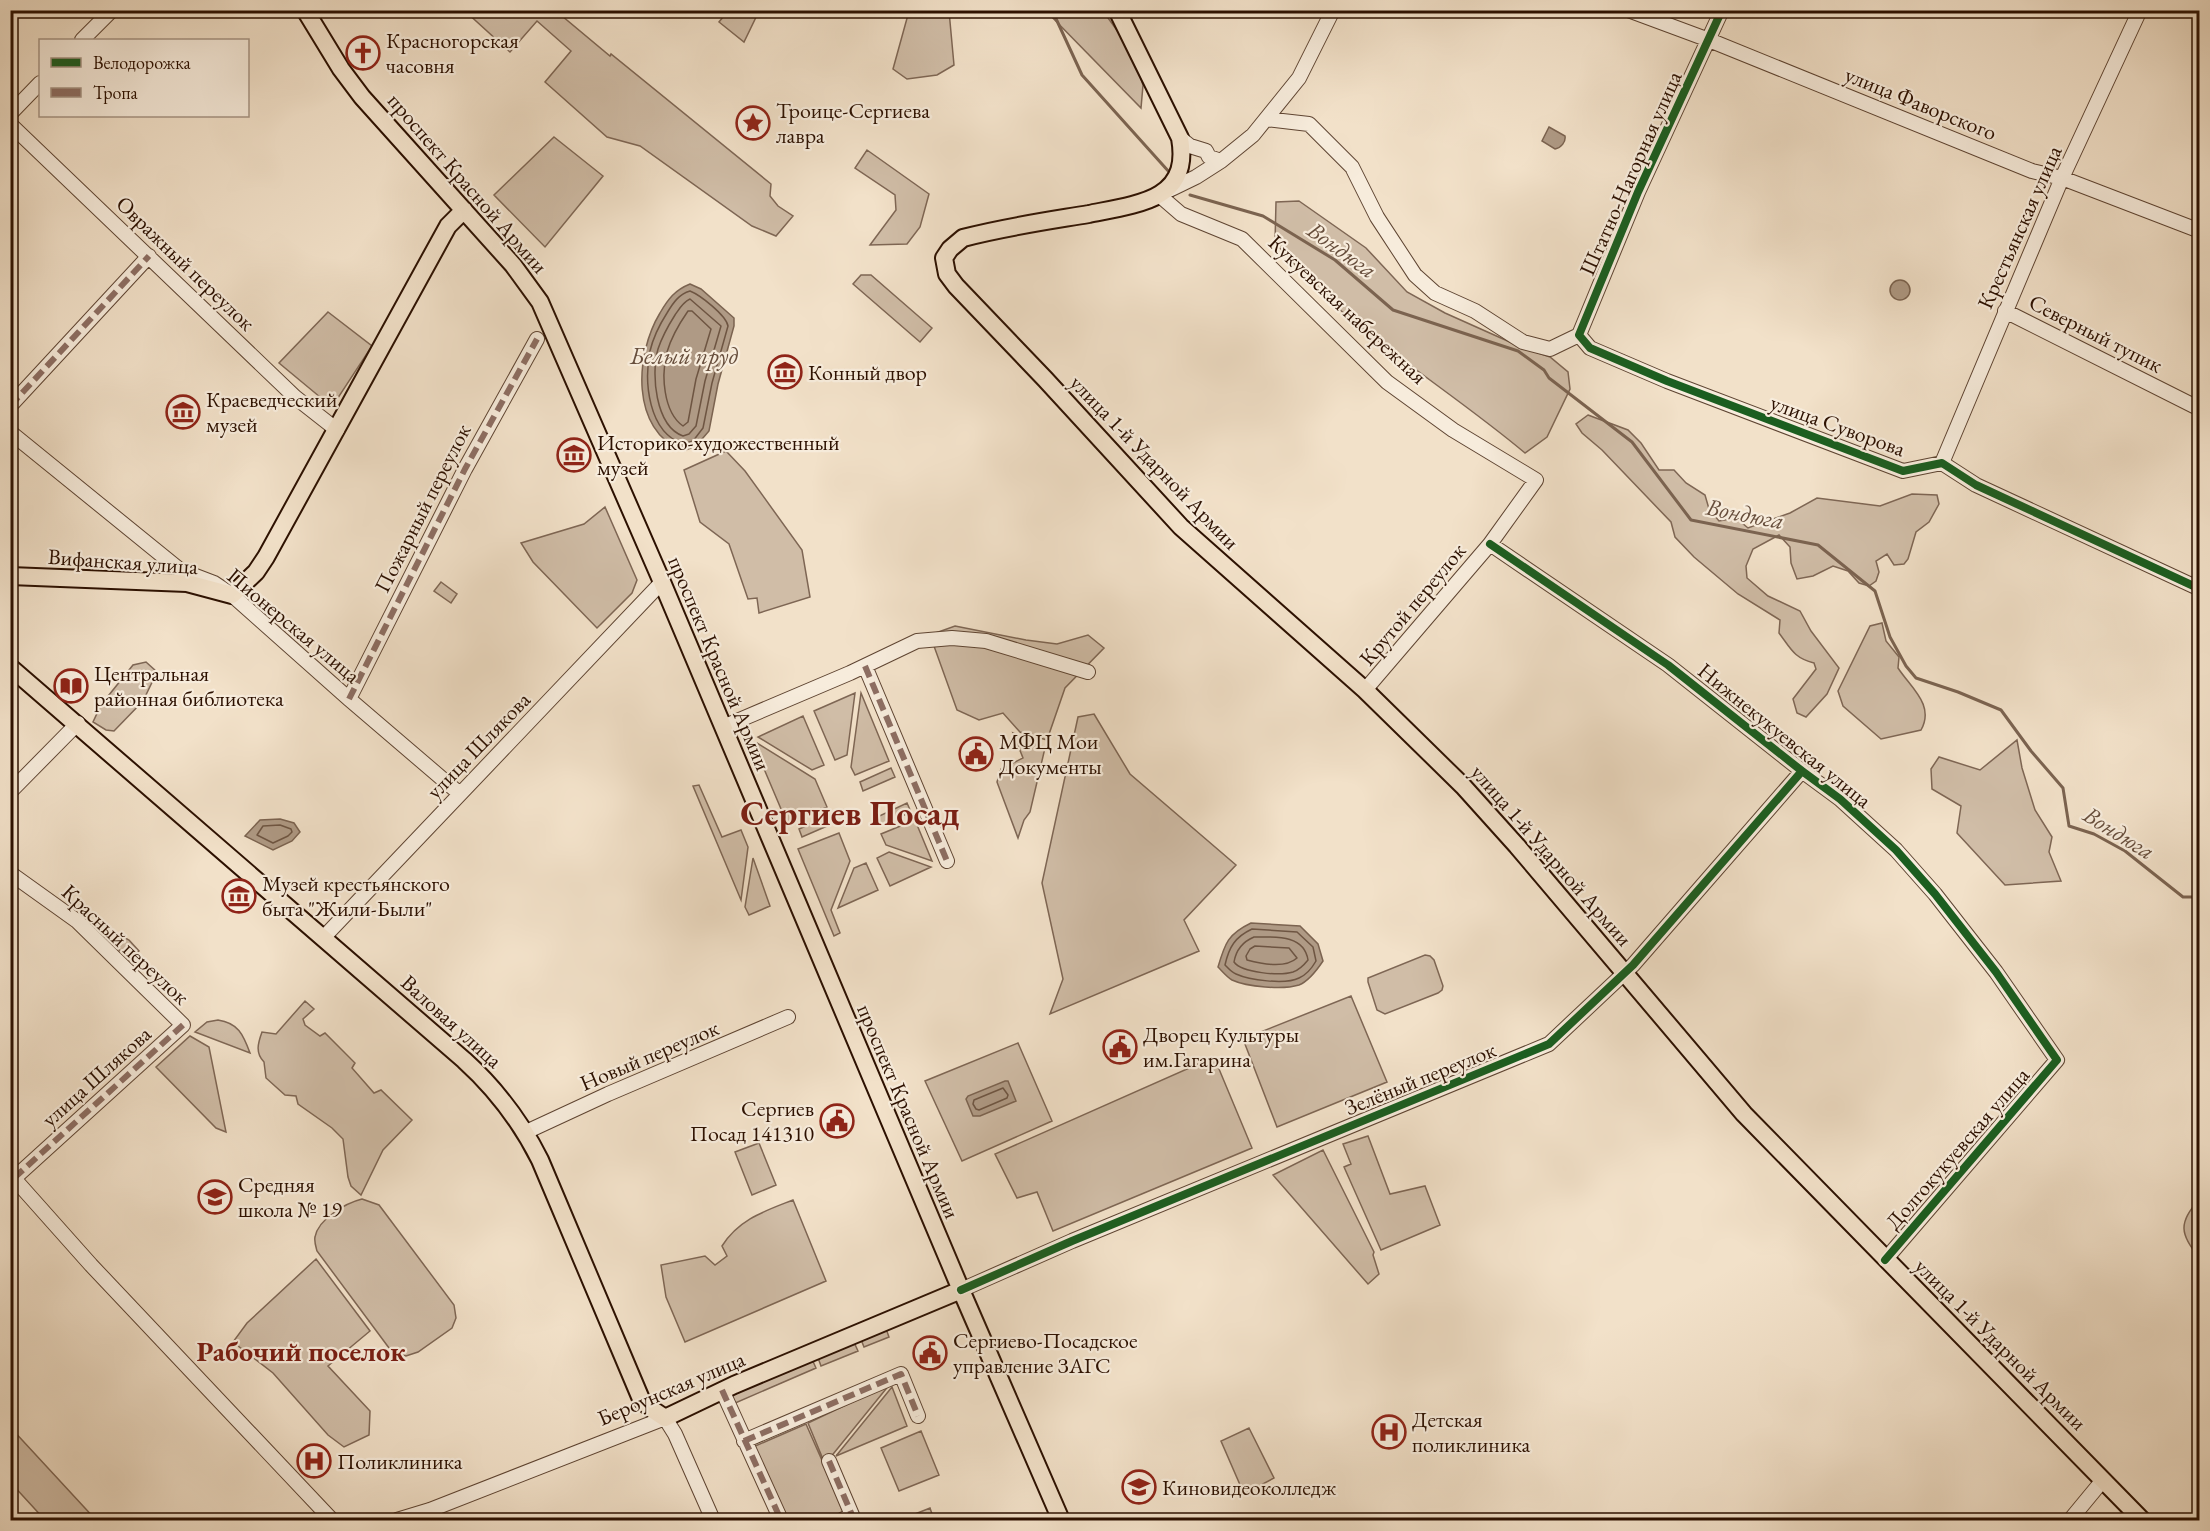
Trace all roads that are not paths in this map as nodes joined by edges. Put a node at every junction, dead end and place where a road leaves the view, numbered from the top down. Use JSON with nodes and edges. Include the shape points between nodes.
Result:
{"nodes":[{"id":1,"x":111,"y":10,"type":"edge"},
{"id":2,"x":305,"y":10,"type":"edge"},
{"id":3,"x":1117,"y":10,"type":"edge"},
{"id":4,"x":1333,"y":10,"type":"edge"},
{"id":5,"x":1628,"y":10,"type":"edge"},
{"id":6,"x":1722,"y":10,"type":"edge"},
{"id":7,"x":2139,"y":10,"type":"edge"},
{"id":8,"x":83,"y":39,"type":"edge"},
{"id":9,"x":1709,"y":40,"type":"junction"},
{"id":10,"x":39,"y":84,"type":"edge"},
{"id":11,"x":10,"y":114,"type":"edge"},
{"id":12,"x":1266,"y":119,"type":"junction"},
{"id":13,"x":10,"y":124,"type":"edge"},
{"id":14,"x":1180,"y":138,"type":"junction"},
{"id":15,"x":1221,"y":161,"type":"junction"},
{"id":16,"x":2062,"y":178,"type":"junction"},
{"id":17,"x":1159,"y":195,"type":"junction"},
{"id":18,"x":464,"y":210,"type":"junction"},
{"id":19,"x":2199,"y":231,"type":"edge"},
{"id":20,"x":149,"y":255,"type":"junction"},
{"id":21,"x":2005,"y":311,"type":"junction"},
{"id":22,"x":1579,"y":335,"type":"junction"},
{"id":23,"x":537,"y":339,"type":"dead end"},
{"id":24,"x":10,"y":406,"type":"edge"},
{"id":25,"x":2199,"y":409,"type":"edge"},
{"id":26,"x":337,"y":430,"type":"junction"},
{"id":27,"x":10,"y":432,"type":"edge"},
{"id":28,"x":1942,"y":463,"type":"junction"},
{"id":29,"x":1536,"y":480,"type":"joint"},
{"id":30,"x":1490,"y":544,"type":"junction"},
{"id":31,"x":10,"y":576,"type":"edge"},
{"id":32,"x":662,"y":582,"type":"junction"},
{"id":33,"x":2199,"y":589,"type":"edge"},
{"id":34,"x":232,"y":594,"type":"junction"},
{"id":35,"x":865,"y":666,"type":"junction"},
{"id":36,"x":10,"y":667,"type":"edge"},
{"id":37,"x":1088,"y":672,"type":"dead end"},
{"id":38,"x":1365,"y":690,"type":"junction"},
{"id":39,"x":349,"y":699,"type":"junction"},
{"id":40,"x":78,"y":723,"type":"junction"},
{"id":41,"x":723,"y":727,"type":"junction"},
{"id":42,"x":1802,"y":771,"type":"junction"},
{"id":43,"x":10,"y":792,"type":"edge"},
{"id":44,"x":460,"y":794,"type":"junction"},
{"id":45,"x":947,"y":861,"type":"dead end"},
{"id":46,"x":10,"y":873,"type":"edge"},
{"id":47,"x":324,"y":937,"type":"junction"},
{"id":48,"x":1625,"y":972,"type":"junction"},
{"id":49,"x":788,"y":1017,"type":"dead end"},
{"id":50,"x":183,"y":1025,"type":"joint"},
{"id":51,"x":2057,"y":1060,"type":"joint"},
{"id":52,"x":526,"y":1132,"type":"junction"},
{"id":53,"x":12,"y":1178,"type":"edge"},
{"id":54,"x":1885,"y":1260,"type":"junction"},
{"id":55,"x":961,"y":1290,"type":"junction"},
{"id":56,"x":722,"y":1390,"type":"junction"},
{"id":57,"x":918,"y":1416,"type":"dead end"},
{"id":58,"x":665,"y":1418,"type":"junction"},
{"id":59,"x":744,"y":1442,"type":"junction"},
{"id":60,"x":829,"y":1461,"type":"dead end"},
{"id":61,"x":2103,"y":1479,"type":"junction"},
{"id":62,"x":332,"y":1521,"type":"edge"},
{"id":63,"x":397,"y":1521,"type":"edge"},
{"id":64,"x":713,"y":1521,"type":"edge"},
{"id":65,"x":781,"y":1521,"type":"edge"},
{"id":66,"x":842,"y":1521,"type":"edge"},
{"id":67,"x":1061,"y":1521,"type":"edge"},
{"id":68,"x":2070,"y":1521,"type":"edge"},
{"id":69,"x":2142,"y":1521,"type":"edge"}],
"edges":[{"from":1,"to":8,"type":"street"},
{"from":2,"to":18,"type":"main road","name":"проспект Красной Армии","via":[[362,97]]},
{"from":3,"to":14,"type":"main road"},
{"from":4,"to":12,"type":"street","via":[[1299,78]]},
{"from":5,"to":9,"type":"street","name":"улица Фаворского"},
{"from":6,"to":9,"type":"street","name":"Штатно-Нагорная улица"},
{"from":7,"to":16,"type":"street","name":"Крестьянская улица"},
{"from":9,"to":16,"type":"street","name":"улица Фаворского","via":[[2032,171]]},
{"from":9,"to":22,"type":"street","name":"Штатно-Нагорная улица","via":[[1638,192]]},
{"from":10,"to":11,"type":"street"},
{"from":12,"to":15,"type":"street"},
{"from":12,"to":22,"type":"street","via":[[1309,124],[1352,167],[1377,216],[1415,275],[1435,293],[1475,311],[1523,342],[1550,349]]},
{"from":13,"to":20,"type":"street","name":"Овражный переулок"},
{"from":14,"to":15,"type":"street"},
{"from":14,"to":17,"type":"main road","via":[[1180,171]]},
{"from":15,"to":17,"type":"street"},
{"from":16,"to":19,"type":"street","name":"улица Фаворского"},
{"from":16,"to":21,"type":"street","name":"Крестьянская улица"},
{"from":17,"to":29,"type":"street","name":"Кукуевская набережная","via":[[1181,214],[1242,239],[1387,382],[1453,430]]},
{"from":17,"to":38,"type":"main road","name":"улица 1-й Ударной Армии","via":[[1120,208],[963,238],[944,258],[947,274],[1181,527]]},
{"from":18,"to":26,"type":"main road","via":[[448,226]]},
{"from":18,"to":32,"type":"main road","name":"проспект Красной Армии","via":[[530,285],[540,302]]},
{"from":20,"to":24,"type":"street"},
{"from":20,"to":26,"type":"street","name":"Овражный переулок","via":[[295,397]]},
{"from":21,"to":25,"type":"street","name":"Северный тупик"},
{"from":21,"to":28,"type":"street","name":"Крестьянская улица"},
{"from":22,"to":28,"type":"street","name":"улица Суворова","via":[[1590,348],[1678,385],[1903,471]]},
{"from":23,"to":39,"type":"street","name":"Пожарный переулок","via":[[465,468]]},
{"from":26,"to":34,"type":"main road","via":[[256,572]]},
{"from":27,"to":34,"type":"street","name":"Пионерская улица","via":[[180,570]]},
{"from":28,"to":33,"type":"street","via":[[1976,484]]},
{"from":29,"to":30,"type":"street","name":"Крутой переулок"},
{"from":30,"to":38,"type":"street","name":"Крутой переулок"},
{"from":30,"to":42,"type":"street","name":"Нижнекукуевская улица","via":[[1668,665]]},
{"from":31,"to":34,"type":"main road","name":"Вифанская улица","via":[[187,583]]},
{"from":32,"to":41,"type":"main road","name":"проспект Красной Армии"},
{"from":32,"to":44,"type":"street","name":"улица Шлякова"},
{"from":34,"to":39,"type":"street","name":"Пионерская улица"},
{"from":35,"to":37,"type":"street","via":[[917,641],[952,638],[986,641]]},
{"from":35,"to":41,"type":"street"},
{"from":35,"to":45,"type":"street"},
{"from":36,"to":40,"type":"main road","name":"Валовая улица"},
{"from":38,"to":48,"type":"main road","name":"улица 1-й Ударной Армии","via":[[1486,812]]},
{"from":39,"to":44,"type":"street","name":"Пионерская улица"},
{"from":40,"to":43,"type":"street"},
{"from":40,"to":47,"type":"main road","name":"Валовая улица"},
{"from":41,"to":55,"type":"main road","name":"проспект Красной Армии"},
{"from":42,"to":48,"type":"street","name":"Зелёный переулок"},
{"from":42,"to":51,"type":"street","name":"Нижнекукуевская улица","via":[[1840,799],[1896,850],[1935,894]]},
{"from":44,"to":47,"type":"street","name":"улица Шлякова"},
{"from":46,"to":50,"type":"street","name":"Красный переулок","via":[[77,921]]},
{"from":47,"to":52,"type":"main road","name":"Валовая улица","via":[[477,1072]]},
{"from":48,"to":54,"type":"main road","name":"улица 1-й Ударной Армии","via":[[1744,1114]]},
{"from":48,"to":55,"type":"street","name":"Зелёный переулок","via":[[1549,1044]]},
{"from":49,"to":52,"type":"street","name":"Новый переулок"},
{"from":50,"to":53,"type":"street","name":"улица Шлякова"},
{"from":51,"to":54,"type":"street","name":"Долгокукуевская улица"},
{"from":52,"to":58,"type":"main road","name":"Валовая улица","via":[[641,1399]]},
{"from":53,"to":62,"type":"street"},
{"from":54,"to":61,"type":"main road","name":"улица 1-й Ударной Армии"},
{"from":55,"to":56,"type":"main road","name":"Бероунская улица"},
{"from":55,"to":67,"type":"main road","name":"проспект Красной Армии"},
{"from":56,"to":58,"type":"main road","name":"Бероунская улица"},
{"from":56,"to":59,"type":"street"},
{"from":57,"to":59,"type":"street","via":[[901,1374]]},
{"from":58,"to":63,"type":"street","name":"Бероунская улица"},
{"from":58,"to":64,"type":"street","name":"Валовая улица"},
{"from":59,"to":65,"type":"street"},
{"from":60,"to":66,"type":"street","via":[[852,1515]]},
{"from":61,"to":68,"type":"street"},
{"from":61,"to":69,"type":"main road","name":"улица 1-й Ударной Армии"}]}
